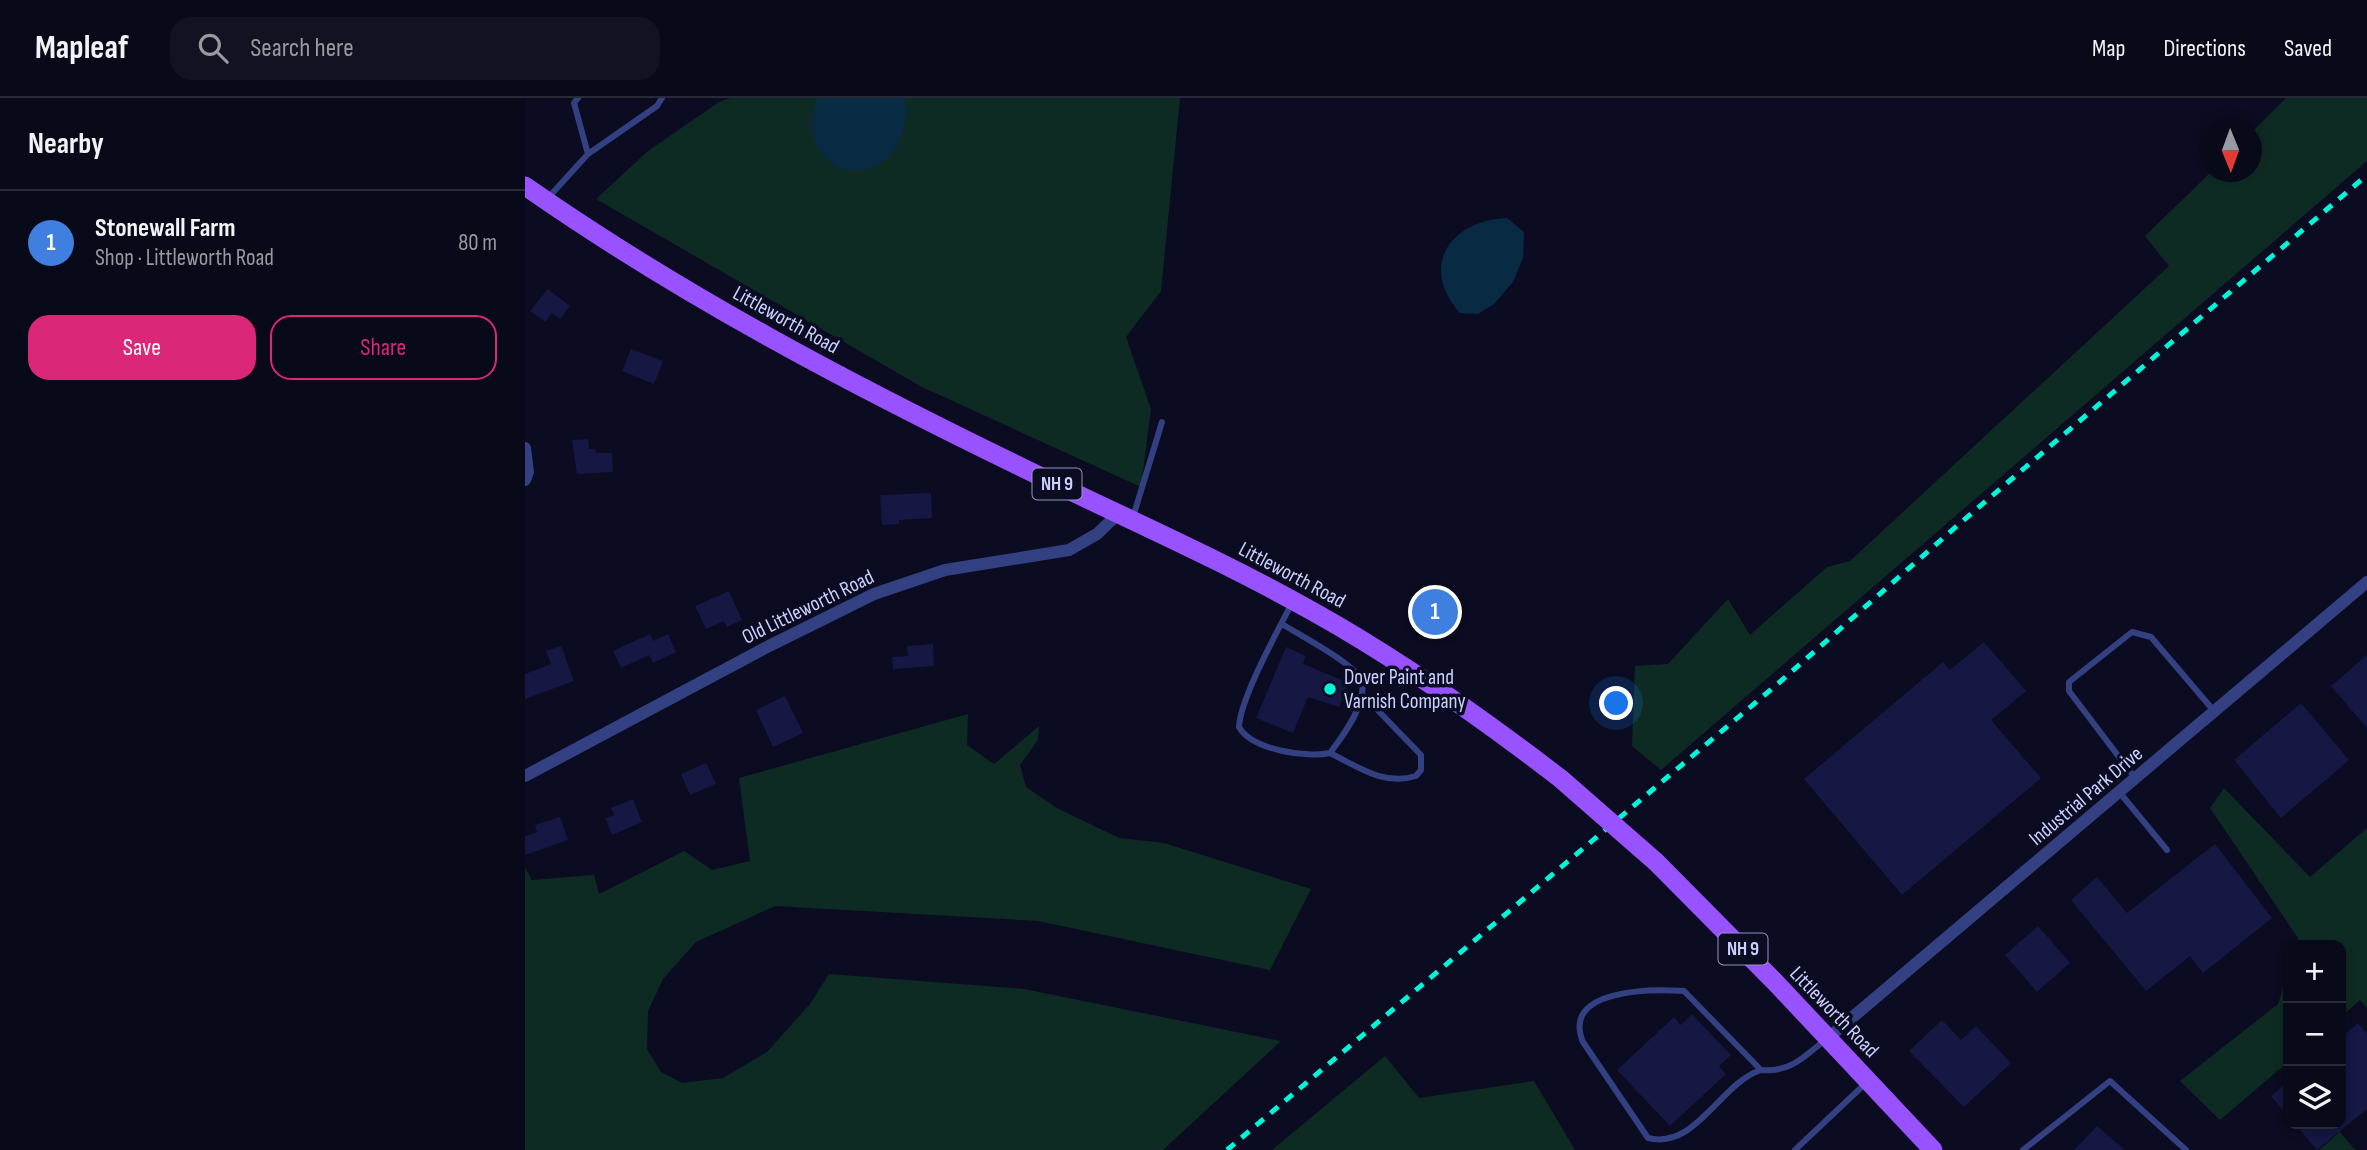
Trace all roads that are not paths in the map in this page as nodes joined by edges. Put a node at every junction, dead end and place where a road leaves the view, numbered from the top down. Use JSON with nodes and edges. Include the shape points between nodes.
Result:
{"nodes":[{"id":1,"x":578,"y":98,"type":"edge"},
{"id":2,"x":662,"y":98,"type":"edge"},
{"id":3,"x":588,"y":154,"type":"junction"},
{"id":4,"x":525,"y":186,"type":"edge"},
{"id":5,"x":546,"y":200,"type":"junction"},
{"id":6,"x":1162,"y":422,"type":"dead end"},
{"id":7,"x":525,"y":448,"type":"edge"},
{"id":8,"x":525,"y":481,"type":"edge"},
{"id":9,"x":1126,"y":516,"type":"junction"},
{"id":10,"x":2367,"y":582,"type":"edge"},
{"id":11,"x":1293,"y":601,"type":"junction"},
{"id":12,"x":1282,"y":624,"type":"junction"},
{"id":13,"x":1363,"y":695,"type":"junction"},
{"id":14,"x":2214,"y":711,"type":"junction"},
{"id":15,"x":1330,"y":753,"type":"junction"},
{"id":16,"x":525,"y":776,"type":"edge"},
{"id":17,"x":2136,"y":779,"type":"junction"},
{"id":18,"x":2120,"y":793,"type":"junction"},
{"id":19,"x":2167,"y":850,"type":"dead end"},
{"id":20,"x":1828,"y":1038,"type":"junction"},
{"id":21,"x":1761,"y":1070,"type":"junction"},
{"id":22,"x":1868,"y":1081,"type":"junction"},
{"id":23,"x":1795,"y":1150,"type":"edge"},
{"id":24,"x":1933,"y":1150,"type":"edge"},
{"id":25,"x":2023,"y":1150,"type":"edge"},
{"id":26,"x":2186,"y":1150,"type":"edge"}],
"edges":[{"from":1,"to":3,"type":"lane","via":[[574,103]]},
{"from":2,"to":3,"type":"lane"},
{"from":3,"to":5,"type":"lane"},
{"from":4,"to":5,"type":"main road","name":"Littleworth Road","number":"NH 9"},
{"from":5,"to":9,"type":"main road","name":"Littleworth Road","number":"NH 9","via":[[728,315],[865,389]]},
{"from":6,"to":9,"type":"lane"},
{"from":7,"to":8,"type":"street"},
{"from":9,"to":11,"type":"main road","name":"Littleworth Road","number":"NH 9"},
{"from":9,"to":16,"type":"street","name":"Old Littleworth Road","via":[[1069,550],[945,570],[874,594]]},
{"from":10,"to":14,"type":"street","name":"Industrial Park Drive"},
{"from":11,"to":12,"type":"lane"},
{"from":11,"to":20,"type":"main road","name":"Littleworth Road","number":"NH 9","bridge":true,"via":[[1415,673],[1561,779],[1656,862]]},
{"from":12,"to":13,"type":"lane","via":[[1358,675]]},
{"from":12,"to":15,"type":"lane","via":[[1239,727],[1251,739],[1289,753]]},
{"from":13,"to":15,"type":"lane"},
{"from":13,"to":15,"type":"lane","via":[[1421,755],[1421,770],[1416,776],[1392,780]]},
{"from":14,"to":17,"type":"street","name":"Industrial Park Drive"},
{"from":14,"to":17,"type":"lane","via":[[2151,637],[2140,632],[2133,632],[2069,682],[2069,691]]},
{"from":17,"to":18,"type":"street","name":"Industrial Park Drive"},
{"from":18,"to":19,"type":"lane"},
{"from":18,"to":20,"type":"street","name":"Industrial Park Drive"},
{"from":20,"to":21,"type":"lane","via":[[1788,1069]]},
{"from":20,"to":22,"type":"main road","name":"Littleworth Road","number":"NH 9"},
{"from":21,"to":21,"type":"lane","via":[[1684,991],[1620,996],[1584,1008],[1579,1017],[1577,1029],[1583,1042],[1649,1138],[1671,1140],[1685,1132],[1743,1077]]},
{"from":22,"to":23,"type":"lane"},
{"from":22,"to":24,"type":"main road","name":"Littleworth Road","number":"NH 9"},
{"from":25,"to":26,"type":"lane","via":[[2110,1081]]}]}
